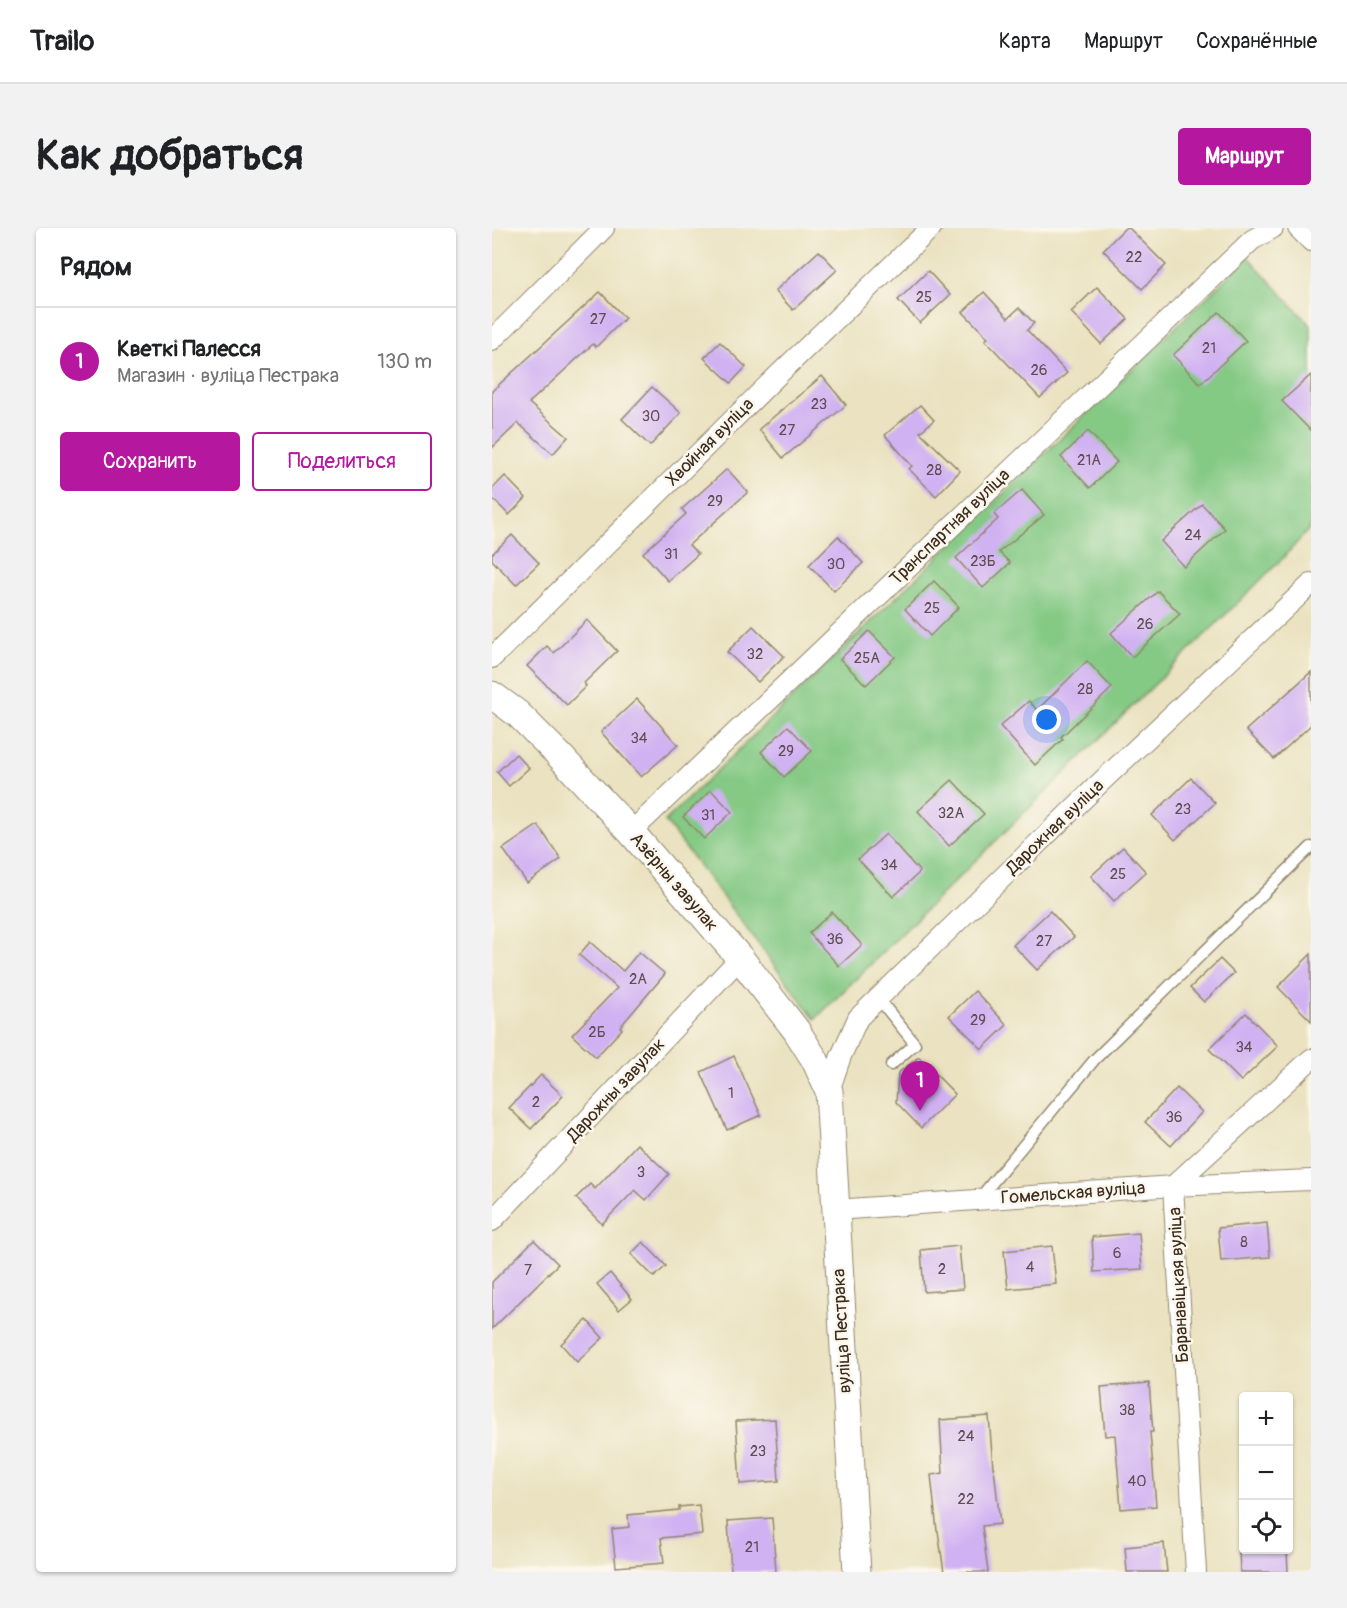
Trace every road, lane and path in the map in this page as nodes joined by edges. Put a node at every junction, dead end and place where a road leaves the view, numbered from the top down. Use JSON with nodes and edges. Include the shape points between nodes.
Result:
{"nodes":[{"id":1,"x":604,"y":228,"type":"edge"},
{"id":2,"x":931,"y":228,"type":"edge"},
{"id":3,"x":1273,"y":228,"type":"edge"},
{"id":4,"x":1298,"y":228,"type":"edge"},
{"id":5,"x":1311,"y":241,"type":"edge"},
{"id":6,"x":492,"y":340,"type":"edge"},
{"id":7,"x":1311,"y":584,"type":"edge"},
{"id":8,"x":492,"y":658,"type":"edge"},
{"id":9,"x":492,"y":695,"type":"edge"},
{"id":10,"x":631,"y":832,"type":"junction"},
{"id":11,"x":1311,"y":847,"type":"edge"},
{"id":12,"x":740,"y":958,"type":"junction"},
{"id":13,"x":878,"y":998,"type":"junction"},
{"id":14,"x":1311,"y":1059,"type":"edge"},
{"id":15,"x":891,"y":1065,"type":"dead end"},
{"id":16,"x":830,"y":1091,"type":"junction"},
{"id":17,"x":1311,"y":1180,"type":"edge"},
{"id":18,"x":1173,"y":1186,"type":"junction"},
{"id":19,"x":977,"y":1200,"type":"junction"},
{"id":20,"x":835,"y":1210,"type":"junction"},
{"id":21,"x":492,"y":1221,"type":"edge"},
{"id":22,"x":856,"y":1572,"type":"edge"},
{"id":23,"x":1196,"y":1572,"type":"edge"}],
"edges":[{"from":1,"to":6,"type":"street"},
{"from":2,"to":8,"type":"street","name":"Хвойная вуліца"},
{"from":3,"to":10,"type":"street","name":"Транспартная вуліца","via":[[1252,240]]},
{"from":4,"to":5,"type":"street"},
{"from":7,"to":13,"type":"street","name":"Дарожная вуліца"},
{"from":9,"to":10,"type":"street","name":"Азёрны завулак","via":[[518,714]]},
{"from":10,"to":12,"type":"street","name":"Азёрны завулак"},
{"from":11,"to":19,"type":"lane","via":[[1095,1059]]},
{"from":12,"to":16,"type":"street","name":"Азёрны завулак","via":[[796,1030]]},
{"from":12,"to":21,"type":"street","name":"Дарожны завулак"},
{"from":13,"to":15,"type":"lane","via":[[915,1044]]},
{"from":13,"to":16,"type":"street","name":"Дарожная вуліца","via":[[858,1018]]},
{"from":14,"to":18,"type":"street","name":"Баранавіцкая вуліца"},
{"from":16,"to":20,"type":"street","name":"вуліца Пестрака"},
{"from":17,"to":18,"type":"street","name":"Гомельская вуліца"},
{"from":18,"to":19,"type":"street","name":"Гомельская вуліца"},
{"from":18,"to":23,"type":"street","name":"Баранавіцкая вуліца"},
{"from":19,"to":20,"type":"street","name":"Гомельская вуліца"},
{"from":20,"to":22,"type":"street","name":"вуліца Пестрака"}]}
